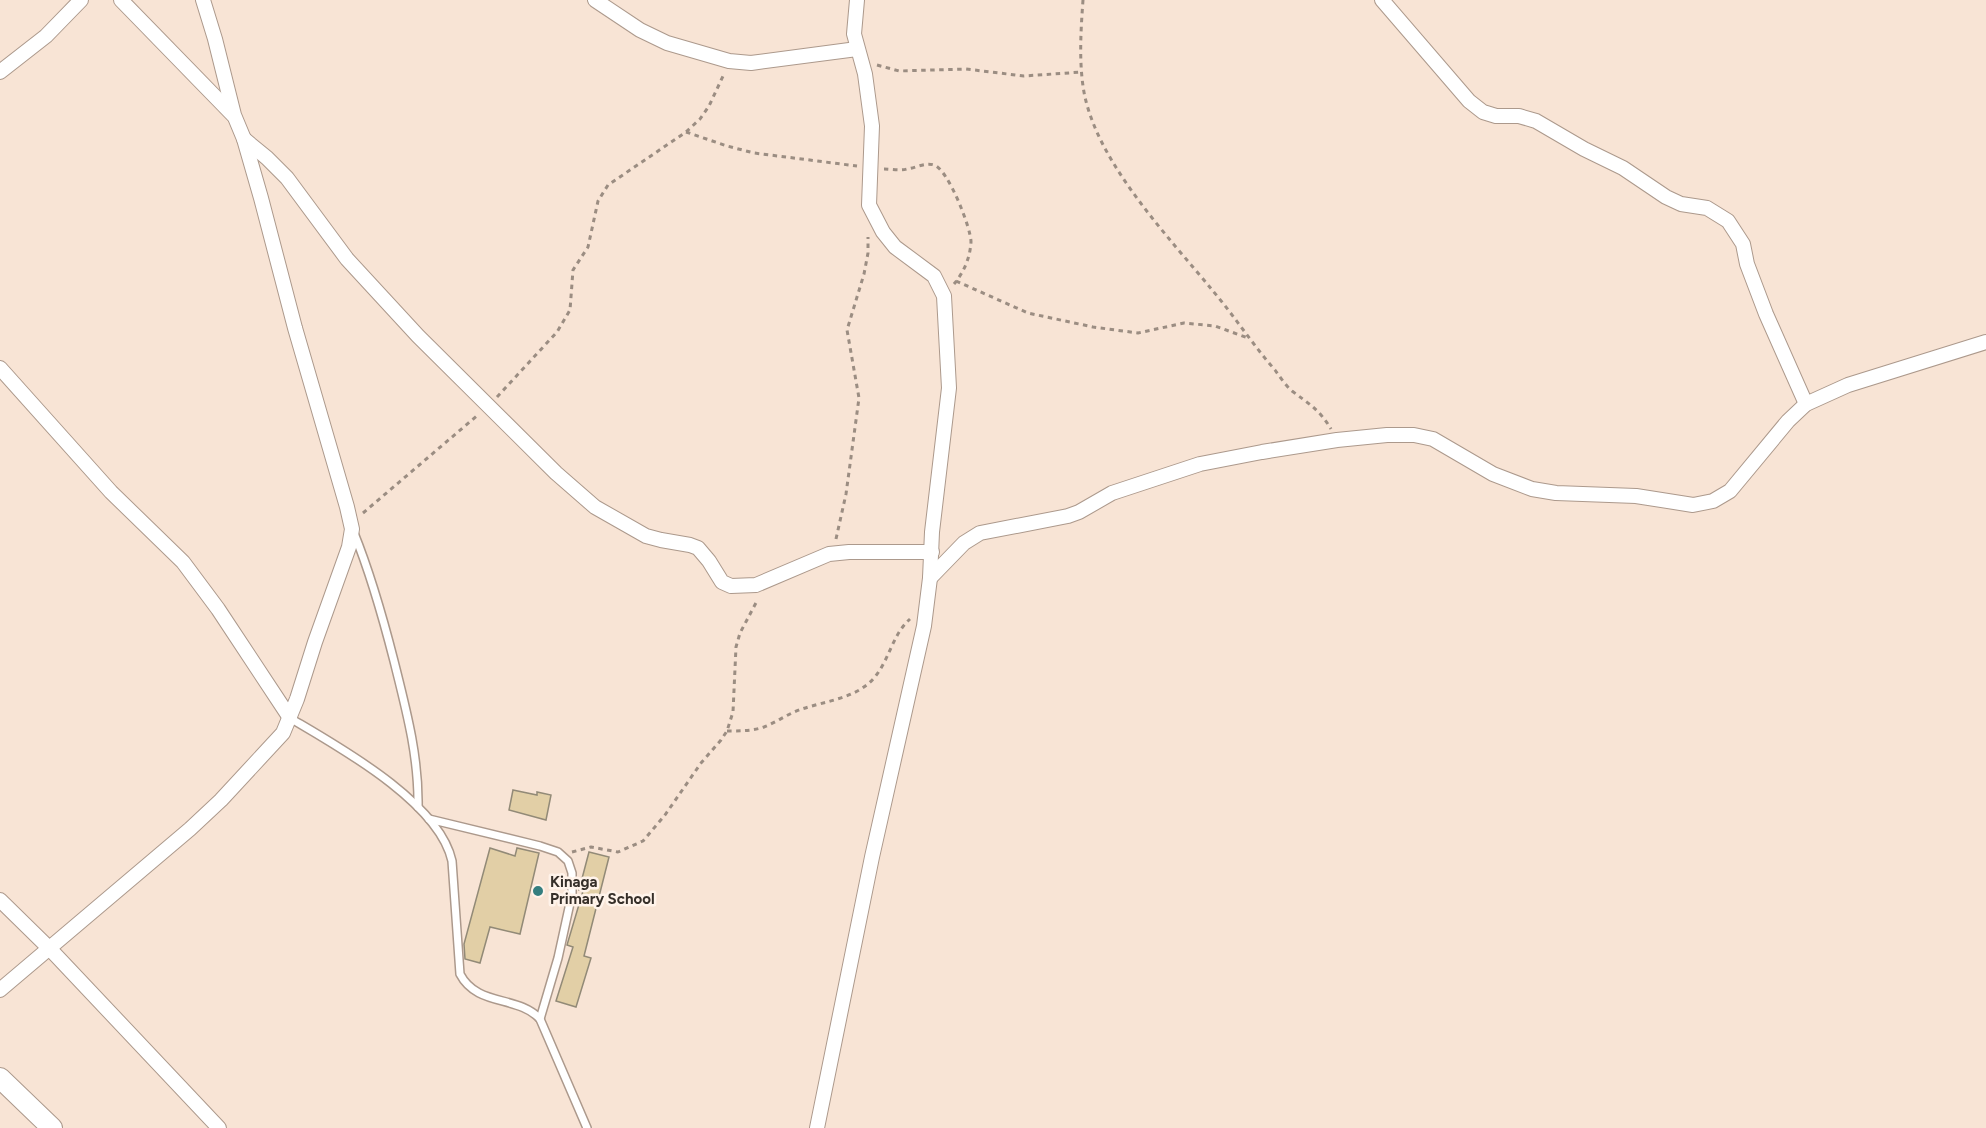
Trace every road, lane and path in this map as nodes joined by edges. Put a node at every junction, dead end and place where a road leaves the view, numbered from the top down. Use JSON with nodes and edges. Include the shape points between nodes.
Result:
{"nodes":[{"id":1,"x":81,"y":0,"type":"edge"},
{"id":2,"x":121,"y":0,"type":"edge"},
{"id":3,"x":203,"y":0,"type":"edge"},
{"id":4,"x":595,"y":0,"type":"edge"},
{"id":5,"x":856,"y":0,"type":"edge"},
{"id":6,"x":1083,"y":0,"type":"edge"},
{"id":7,"x":1382,"y":0,"type":"edge"},
{"id":8,"x":859,"y":54,"type":"junction"},
{"id":9,"x":729,"y":61,"type":"junction"},
{"id":10,"x":0,"y":72,"type":"edge"},
{"id":11,"x":1082,"y":72,"type":"junction"},
{"id":12,"x":234,"y":116,"type":"junction"},
{"id":13,"x":686,"y":132,"type":"junction"},
{"id":14,"x":244,"y":139,"type":"junction"},
{"id":15,"x":870,"y":170,"type":"junction"},
{"id":16,"x":868,"y":235,"type":"dead end"},
{"id":17,"x":956,"y":281,"type":"junction"},
{"id":18,"x":944,"y":296,"type":"junction"},
{"id":19,"x":1250,"y":338,"type":"junction"},
{"id":20,"x":1986,"y":342,"type":"edge"},
{"id":21,"x":0,"y":368,"type":"edge"},
{"id":22,"x":1806,"y":404,"type":"junction"},
{"id":23,"x":489,"y":406,"type":"junction"},
{"id":24,"x":1337,"y":440,"type":"junction"},
{"id":25,"x":352,"y":526,"type":"junction"},
{"id":26,"x":932,"y":552,"type":"junction"},
{"id":27,"x":829,"y":554,"type":"junction"},
{"id":28,"x":930,"y":578,"type":"junction"},
{"id":29,"x":769,"y":579,"type":"junction"},
{"id":30,"x":926,"y":606,"type":"junction"},
{"id":31,"x":290,"y":718,"type":"junction"},
{"id":32,"x":727,"y":731,"type":"junction"},
{"id":33,"x":418,"y":807,"type":"junction"},
{"id":34,"x":429,"y":819,"type":"junction"},
{"id":35,"x":558,"y":852,"type":"junction"},
{"id":36,"x":0,"y":900,"type":"edge"},
{"id":37,"x":50,"y":949,"type":"junction"},
{"id":38,"x":0,"y":990,"type":"edge"},
{"id":39,"x":540,"y":1019,"type":"junction"},
{"id":40,"x":0,"y":1078,"type":"edge"},
{"id":41,"x":52,"y":1128,"type":"edge"},
{"id":42,"x":219,"y":1128,"type":"edge"},
{"id":43,"x":587,"y":1128,"type":"edge"},
{"id":44,"x":817,"y":1128,"type":"edge"}],
"edges":[{"from":1,"to":10,"type":"street","via":[[46,36]]},
{"from":2,"to":12,"type":"street"},
{"from":3,"to":12,"type":"street"},
{"from":4,"to":9,"type":"street","via":[[640,30],[668,43]]},
{"from":5,"to":8,"type":"street","via":[[854,34]]},
{"from":6,"to":11,"type":"path"},
{"from":7,"to":22,"type":"street","via":[[1469,101],[1483,112],[1536,121],[1623,168],[1666,197],[1707,208],[1728,221],[1743,244],[1766,314]]},
{"from":8,"to":9,"type":"street","via":[[751,63]]},
{"from":8,"to":11,"type":"path","via":[[899,71],[966,69],[1024,76]]},
{"from":8,"to":15,"type":"street","via":[[871,107]]},
{"from":9,"to":13,"type":"path","via":[[709,106]]},
{"from":11,"to":19,"type":"path","via":[[1092,120],[1109,156]]},
{"from":12,"to":14,"type":"street"},
{"from":13,"to":15,"type":"path","via":[[754,153]]},
{"from":13,"to":23,"type":"path","via":[[608,185],[601,194],[588,247],[573,270],[573,298],[566,319]]},
{"from":14,"to":23,"type":"street","via":[[287,178],[347,259]]},
{"from":14,"to":25,"type":"street"},
{"from":15,"to":17,"type":"path","via":[[907,170],[924,164],[943,170],[971,239],[969,260]]},
{"from":15,"to":18,"type":"street","via":[[869,205],[883,232],[895,247],[934,276]]},
{"from":16,"to":27,"type":"path","via":[[864,274],[847,330],[859,398],[846,494]]},
{"from":17,"to":18,"type":"path"},
{"from":17,"to":19,"type":"path","via":[[1028,313],[1093,327],[1138,333],[1185,323],[1215,326]]},
{"from":18,"to":26,"type":"street","via":[[949,388]]},
{"from":19,"to":24,"type":"path","via":[[1291,390],[1314,405]]},
{"from":20,"to":22,"type":"street","via":[[1848,385]]},
{"from":21,"to":31,"type":"street","via":[[111,492],[183,562]]},
{"from":22,"to":24,"type":"street","via":[[1788,420],[1730,491],[1713,501],[1693,505],[1636,496],[1532,489],[1493,474],[1424,437],[1387,435]]},
{"from":23,"to":25,"type":"path"},
{"from":23,"to":29,"type":"street","via":[[595,507],[646,536],[698,548],[722,582],[731,586],[756,585]]},
{"from":24,"to":28,"type":"street","via":[[1200,464],[1112,493],[1068,516],[980,533],[964,543]]},
{"from":25,"to":31,"type":"street","via":[[349,548]]},
{"from":25,"to":33,"type":"lane","via":[[374,589],[404,701],[418,778]]},
{"from":26,"to":27,"type":"street"},
{"from":26,"to":28,"type":"street"},
{"from":27,"to":29,"type":"street"},
{"from":28,"to":30,"type":"street"},
{"from":29,"to":32,"type":"path","via":[[736,647],[733,712]]},
{"from":30,"to":32,"type":"path","via":[[899,629],[880,670],[864,687],[764,727]]},
{"from":30,"to":44,"type":"street"},
{"from":31,"to":33,"type":"lane","via":[[370,769]]},
{"from":31,"to":37,"type":"street","via":[[273,745],[190,830]]},
{"from":32,"to":35,"type":"path","via":[[643,841],[618,852],[591,847]]},
{"from":33,"to":34,"type":"lane"},
{"from":34,"to":35,"type":"lane"},
{"from":34,"to":39,"type":"lane","via":[[450,849],[458,967],[465,984],[470,990],[532,1012]]},
{"from":35,"to":39,"type":"lane","via":[[571,868],[572,894]]},
{"from":36,"to":37,"type":"street"},
{"from":37,"to":38,"type":"street"},
{"from":37,"to":42,"type":"street"},
{"from":39,"to":43,"type":"lane"},
{"from":40,"to":41,"type":"street"}]}
